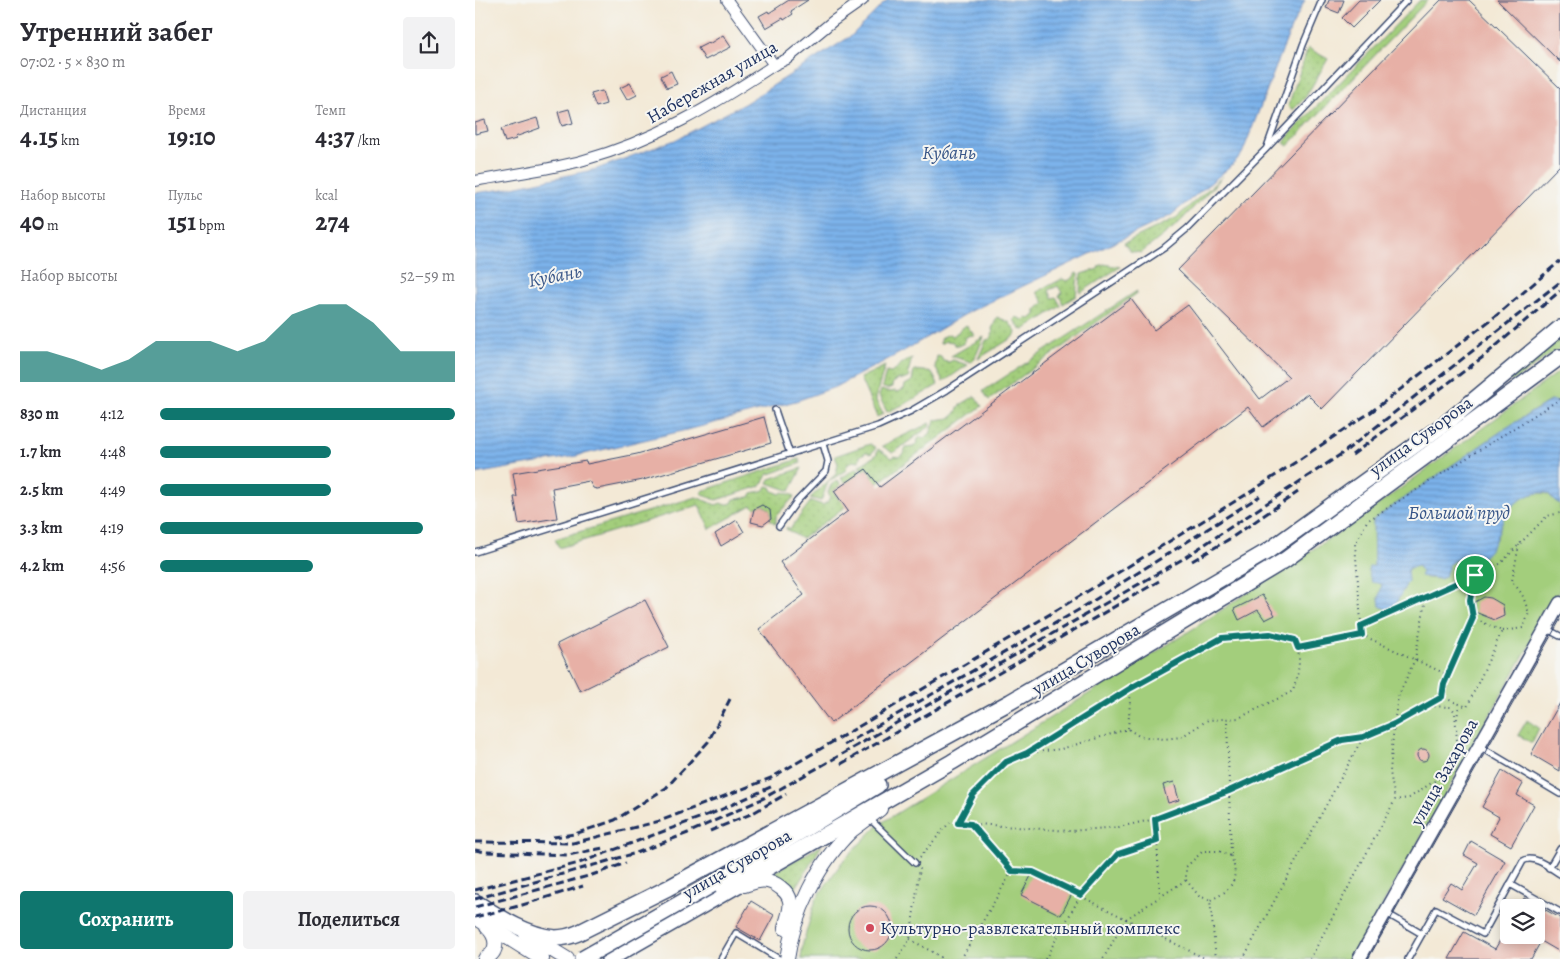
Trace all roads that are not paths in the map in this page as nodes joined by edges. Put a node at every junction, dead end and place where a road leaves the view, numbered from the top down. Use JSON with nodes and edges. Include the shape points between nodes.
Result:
{"nodes":[{"id":1,"x":727,"y":0,"type":"edge"},
{"id":2,"x":863,"y":0,"type":"edge"},
{"id":3,"x":1322,"y":0,"type":"edge"},
{"id":4,"x":1407,"y":0,"type":"edge"},
{"id":5,"x":774,"y":65,"type":"junction"},
{"id":6,"x":1266,"y":149,"type":"junction"},
{"id":7,"x":475,"y":180,"type":"edge"},
{"id":8,"x":1560,"y":328,"type":"edge"},
{"id":9,"x":1560,"y":357,"type":"edge"},
{"id":10,"x":775,"y":410,"type":"dead end"},
{"id":11,"x":823,"y":444,"type":"junction"},
{"id":12,"x":790,"y":454,"type":"junction"},
{"id":13,"x":779,"y":526,"type":"dead end"},
{"id":14,"x":475,"y":552,"type":"edge"},
{"id":15,"x":1560,"y":603,"type":"edge"},
{"id":16,"x":1546,"y":628,"type":"junction"},
{"id":17,"x":1560,"y":636,"type":"edge"},
{"id":18,"x":1010,"y":702,"type":"junction"},
{"id":19,"x":1479,"y":746,"type":"junction"},
{"id":20,"x":917,"y":781,"type":"junction"},
{"id":21,"x":1560,"y":794,"type":"edge"},
{"id":22,"x":869,"y":818,"type":"junction"},
{"id":23,"x":1560,"y":849,"type":"edge"},
{"id":24,"x":915,"y":863,"type":"road end"},
{"id":25,"x":1549,"y":868,"type":"junction"},
{"id":26,"x":1560,"y":874,"type":"edge"},
{"id":27,"x":1510,"y":884,"type":"junction"},
{"id":28,"x":734,"y":888,"type":"junction"},
{"id":29,"x":715,"y":891,"type":"junction"},
{"id":30,"x":475,"y":902,"type":"edge"},
{"id":31,"x":1385,"y":912,"type":"junction"},
{"id":32,"x":1560,"y":912,"type":"edge"},
{"id":33,"x":476,"y":917,"type":"edge"},
{"id":34,"x":509,"y":923,"type":"junction"},
{"id":35,"x":1422,"y":934,"type":"junction"},
{"id":36,"x":485,"y":959,"type":"edge"},
{"id":37,"x":542,"y":959,"type":"edge"},
{"id":38,"x":567,"y":959,"type":"edge"},
{"id":39,"x":582,"y":959,"type":"edge"},
{"id":40,"x":609,"y":959,"type":"edge"},
{"id":41,"x":721,"y":959,"type":"edge"},
{"id":42,"x":780,"y":959,"type":"edge"},
{"id":43,"x":1359,"y":959,"type":"edge"},
{"id":44,"x":1408,"y":959,"type":"edge"}],
"edges":[{"from":1,"to":5,"type":"street"},
{"from":2,"to":5,"type":"street","name":"Набережная улица","via":[[787,59]]},
{"from":3,"to":6,"type":"lane"},
{"from":4,"to":6,"type":"lane"},
{"from":5,"to":7,"type":"street","name":"Набережная улица","via":[[655,135],[583,160]]},
{"from":6,"to":11,"type":"lane","via":[[1188,228],[1147,260],[911,411]]},
{"from":8,"to":18,"type":"main road","name":"улица Суворова","via":[[1450,420],[1268,552]]},
{"from":9,"to":20,"type":"main road","name":"улица Суворова","via":[[1285,560]]},
{"from":10,"to":12,"type":"lane"},
{"from":11,"to":12,"type":"lane"},
{"from":11,"to":13,"type":"lane","via":[[828,461],[826,471],[797,501]]},
{"from":12,"to":14,"type":"lane"},
{"from":15,"to":16,"type":"street","name":"улица Захарова"},
{"from":16,"to":17,"type":"lane"},
{"from":16,"to":19,"type":"street","name":"улица Захарова"},
{"from":18,"to":29,"type":"main road","name":"улица Суворова"},
{"from":18,"to":34,"type":"main road","name":"улица Суворова","via":[[668,888],[578,933],[555,938]]},
{"from":19,"to":21,"type":"lane"},
{"from":19,"to":31,"type":"street","name":"улица Захарова"},
{"from":20,"to":22,"type":"main road"},
{"from":20,"to":28,"type":"main road","name":"улица Суворова"},
{"from":22,"to":24,"type":"lane"},
{"from":22,"to":42,"type":"main road","via":[[852,830],[820,872]]},
{"from":23,"to":25,"type":"lane"},
{"from":25,"to":26,"type":"lane"},
{"from":25,"to":27,"type":"lane","via":[[1527,858]]},
{"from":27,"to":32,"type":"lane"},
{"from":27,"to":35,"type":"lane","via":[[1483,934],[1436,909]]},
{"from":28,"to":29,"type":"main road","name":"улица Суворова"},
{"from":28,"to":42,"type":"main road","via":[[769,880],[789,896],[790,910]]},
{"from":29,"to":39,"type":"main road","name":"улица Суворова","bridge":true},
{"from":29,"to":40,"type":"main road","name":"улица Суворова"},
{"from":30,"to":34,"type":"main road","name":"улица Суворова"},
{"from":31,"to":35,"type":"lane"},
{"from":31,"to":43,"type":"street","name":"улица Захарова"},
{"from":33,"to":36,"type":"main road","via":[[496,940],[493,954]]},
{"from":33,"to":37,"type":"main road"},
{"from":34,"to":38,"type":"main road"},
{"from":35,"to":44,"type":"lane"},
{"from":41,"to":42,"type":"lane","via":[[737,933]]}]}
